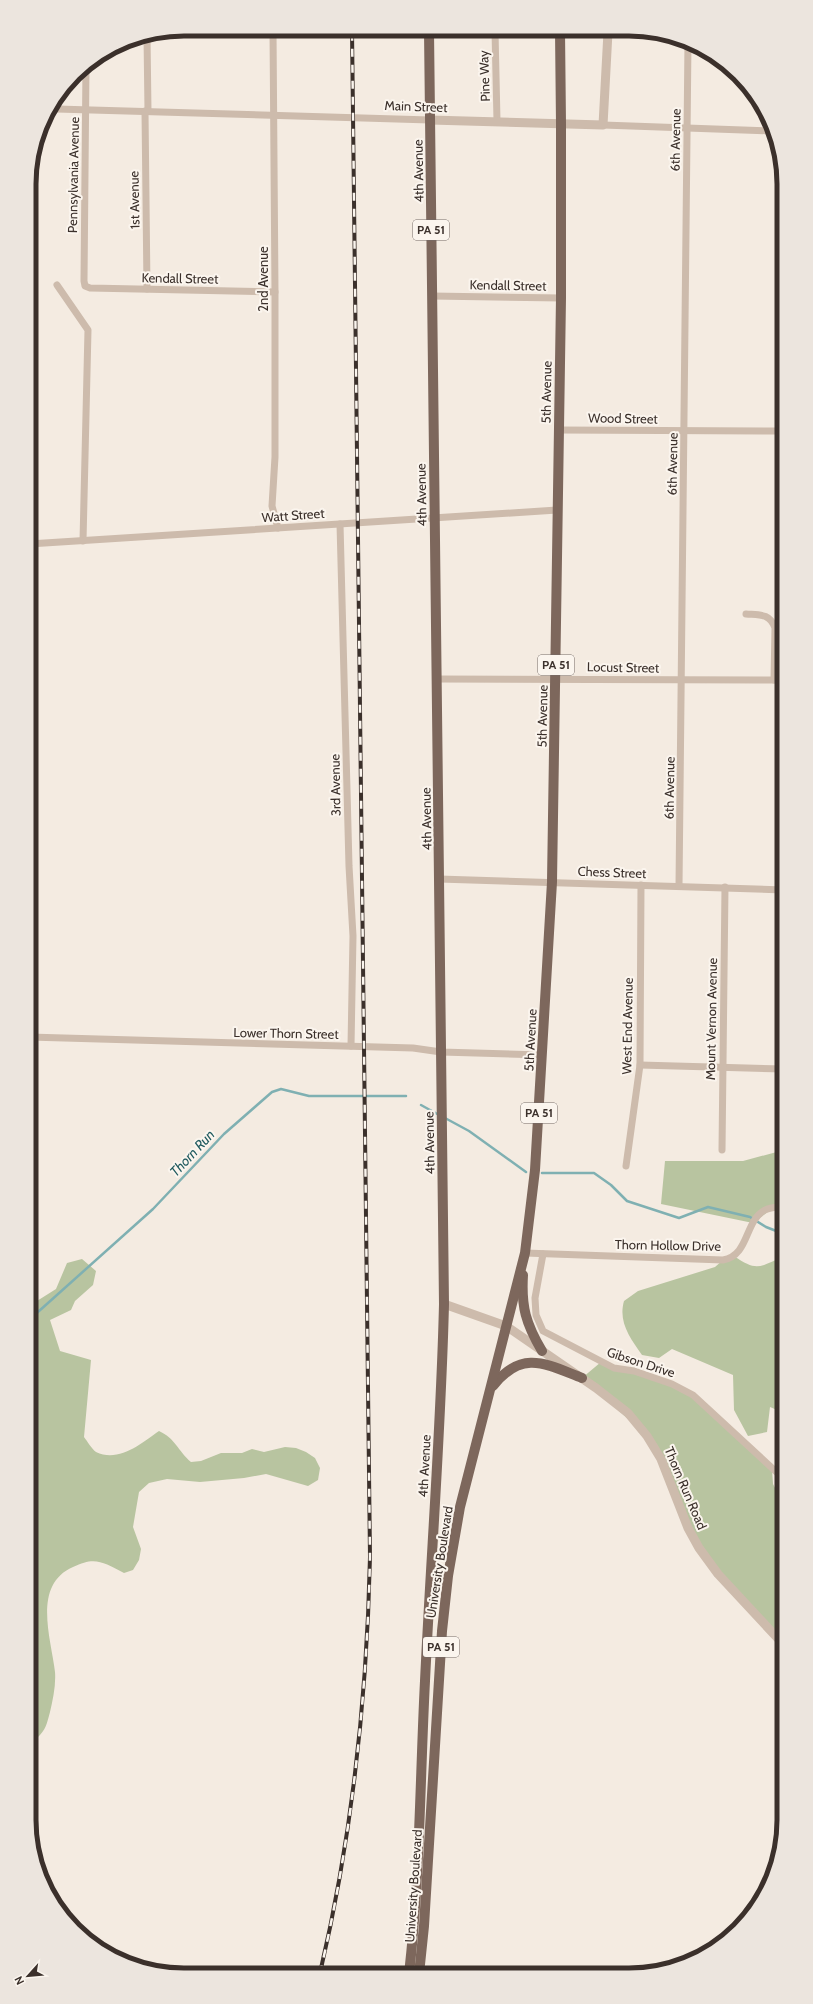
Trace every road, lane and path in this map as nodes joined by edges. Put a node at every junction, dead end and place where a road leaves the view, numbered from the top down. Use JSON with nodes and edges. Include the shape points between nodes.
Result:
{"nodes":[{"id":1,"x":273,"y":36,"type":"edge"},
{"id":2,"x":429,"y":36,"type":"edge"},
{"id":3,"x":495,"y":36,"type":"edge"},
{"id":4,"x":560,"y":36,"type":"edge"},
{"id":5,"x":608,"y":36,"type":"edge"},
{"id":6,"x":146,"y":41,"type":"edge"},
{"id":7,"x":688,"y":48,"type":"edge"},
{"id":8,"x":86,"y":73,"type":"edge"},
{"id":9,"x":57,"y":109,"type":"dead end"},
{"id":10,"x":87,"y":110,"type":"junction"},
{"id":11,"x":146,"y":111,"type":"junction"},
{"id":12,"x":274,"y":114,"type":"junction"},
{"id":13,"x":430,"y":120,"type":"junction"},
{"id":14,"x":497,"y":121,"type":"junction"},
{"id":15,"x":561,"y":124,"type":"junction"},
{"id":16,"x":603,"y":125,"type":"junction"},
{"id":17,"x":687,"y":128,"type":"junction"},
{"id":18,"x":767,"y":131,"type":"edge"},
{"id":19,"x":57,"y":285,"type":"dead end"},
{"id":20,"x":85,"y":286,"type":"joint"},
{"id":21,"x":147,"y":289,"type":"junction"},
{"id":22,"x":276,"y":292,"type":"junction"},
{"id":23,"x":432,"y":296,"type":"junction"},
{"id":24,"x":561,"y":298,"type":"junction"},
{"id":25,"x":558,"y":430,"type":"junction"},
{"id":26,"x":685,"y":431,"type":"junction"},
{"id":27,"x":777,"y":431,"type":"edge"},
{"id":28,"x":557,"y":510,"type":"junction"},
{"id":29,"x":435,"y":518,"type":"junction"},
{"id":30,"x":340,"y":524,"type":"junction"},
{"id":31,"x":278,"y":528,"type":"junction"},
{"id":32,"x":83,"y":540,"type":"junction"},
{"id":33,"x":36,"y":543,"type":"edge"},
{"id":34,"x":746,"y":614,"type":"dead end"},
{"id":35,"x":556,"y":678,"type":"junction"},
{"id":36,"x":437,"y":679,"type":"junction"},
{"id":37,"x":682,"y":679,"type":"junction"},
{"id":38,"x":774,"y":680,"type":"joint"},
{"id":39,"x":439,"y":879,"type":"junction"},
{"id":40,"x":552,"y":882,"type":"junction"},
{"id":41,"x":641,"y":885,"type":"junction"},
{"id":42,"x":679,"y":886,"type":"junction"},
{"id":43,"x":725,"y":887,"type":"junction"},
{"id":44,"x":777,"y":890,"type":"edge"},
{"id":45,"x":36,"y":1037,"type":"edge"},
{"id":46,"x":351,"y":1046,"type":"junction"},
{"id":47,"x":441,"y":1052,"type":"junction"},
{"id":48,"x":542,"y":1055,"type":"junction"},
{"id":49,"x":640,"y":1065,"type":"junction"},
{"id":50,"x":723,"y":1067,"type":"junction"},
{"id":51,"x":777,"y":1069,"type":"edge"},
{"id":52,"x":722,"y":1150,"type":"dead end"},
{"id":53,"x":626,"y":1166,"type":"dead end"},
{"id":54,"x":777,"y":1208,"type":"edge"},
{"id":55,"x":525,"y":1252,"type":"junction"},
{"id":56,"x":543,"y":1254,"type":"junction"},
{"id":57,"x":444,"y":1304,"type":"junction"},
{"id":58,"x":506,"y":1326,"type":"junction"},
{"id":59,"x":542,"y":1351,"type":"junction"},
{"id":60,"x":582,"y":1378,"type":"junction"},
{"id":61,"x":490,"y":1389,"type":"junction"},
{"id":62,"x":777,"y":1473,"type":"edge"},
{"id":63,"x":445,"y":1595,"type":"junction"},
{"id":64,"x":430,"y":1596,"type":"junction"},
{"id":65,"x":429,"y":1608,"type":"joint"},
{"id":66,"x":777,"y":1637,"type":"edge"},
{"id":67,"x":410,"y":1968,"type":"edge"},
{"id":68,"x":420,"y":1968,"type":"edge"}],
"edges":[{"from":1,"to":12,"type":"street","name":"2nd Avenue"},
{"from":2,"to":13,"type":"main road","name":"4th Avenue","number":"PA 51"},
{"from":3,"to":14,"type":"street","name":"Pine Way"},
{"from":4,"to":15,"type":"main road","name":"5th Avenue","number":"PA 51"},
{"from":5,"to":16,"type":"street"},
{"from":6,"to":11,"type":"street","name":"1st Avenue"},
{"from":7,"to":17,"type":"street","name":"6th Avenue"},
{"from":8,"to":10,"type":"street","name":"Pennsylvania Avenue"},
{"from":9,"to":10,"type":"street","name":"Main Street"},
{"from":10,"to":11,"type":"street","name":"Main Street"},
{"from":10,"to":20,"type":"street","name":"Pennsylvania Avenue"},
{"from":11,"to":12,"type":"street","name":"Main Street"},
{"from":11,"to":21,"type":"street","name":"1st Avenue"},
{"from":12,"to":13,"type":"street","name":"Main Street"},
{"from":12,"to":22,"type":"street","name":"2nd Avenue"},
{"from":13,"to":14,"type":"street","name":"Main Street"},
{"from":13,"to":23,"type":"main road","name":"4th Avenue","number":"PA 51"},
{"from":14,"to":15,"type":"street","name":"Main Street"},
{"from":15,"to":16,"type":"street","name":"Main Street"},
{"from":15,"to":24,"type":"main road","name":"5th Avenue","number":"PA 51"},
{"from":16,"to":17,"type":"street","name":"Main Street"},
{"from":17,"to":18,"type":"street","name":"Main Street"},
{"from":17,"to":26,"type":"street","name":"6th Avenue"},
{"from":19,"to":32,"type":"street","via":[[88,330]]},
{"from":20,"to":21,"type":"street","name":"Kendall Street"},
{"from":21,"to":22,"type":"street","name":"Kendall Street"},
{"from":22,"to":31,"type":"street","name":"2nd Avenue","via":[[275,457],[272,506]]},
{"from":23,"to":24,"type":"street","name":"Kendall Street"},
{"from":23,"to":29,"type":"main road","name":"4th Avenue","number":"PA 51"},
{"from":24,"to":25,"type":"main road","name":"5th Avenue","number":"PA 51"},
{"from":25,"to":26,"type":"street","name":"Wood Street"},
{"from":25,"to":28,"type":"main road","name":"5th Avenue","number":"PA 51"},
{"from":26,"to":27,"type":"street","name":"Wood Street"},
{"from":26,"to":37,"type":"street","name":"6th Avenue"},
{"from":28,"to":29,"type":"street","name":"Watt Street"},
{"from":28,"to":35,"type":"main road","name":"5th Avenue","number":"PA 51"},
{"from":29,"to":30,"type":"street","name":"Watt Street"},
{"from":29,"to":36,"type":"main road","name":"4th Avenue","number":"PA 51"},
{"from":30,"to":31,"type":"street","name":"Watt Street"},
{"from":30,"to":46,"type":"street","name":"3rd Avenue","via":[[353,936]]},
{"from":31,"to":32,"type":"street","name":"Watt Street"},
{"from":32,"to":33,"type":"street","name":"Watt Street"},
{"from":34,"to":38,"type":"street","via":[[763,615],[773,623]]},
{"from":35,"to":36,"type":"street","name":"Locust Street"},
{"from":35,"to":37,"type":"street","name":"Locust Street"},
{"from":35,"to":40,"type":"main road","name":"5th Avenue","number":"PA 51"},
{"from":36,"to":39,"type":"main road","name":"4th Avenue","number":"PA 51"},
{"from":37,"to":38,"type":"street","name":"Locust Street"},
{"from":37,"to":42,"type":"street","name":"6th Avenue"},
{"from":39,"to":40,"type":"street","name":"Chess Street"},
{"from":39,"to":47,"type":"main road","name":"4th Avenue","number":"PA 51"},
{"from":40,"to":41,"type":"street","name":"Chess Street"},
{"from":40,"to":48,"type":"main road","name":"5th Avenue","number":"PA 51"},
{"from":41,"to":42,"type":"street","name":"Chess Street"},
{"from":41,"to":49,"type":"street","name":"West End Avenue"},
{"from":42,"to":43,"type":"street","name":"Chess Street"},
{"from":43,"to":44,"type":"street","name":"Chess Street"},
{"from":43,"to":50,"type":"street","name":"Mount Vernon Avenue"},
{"from":45,"to":46,"type":"street","name":"Lower Thorn Street"},
{"from":46,"to":47,"type":"street","name":"Lower Thorn Street","via":[[413,1048]]},
{"from":47,"to":48,"type":"street","name":"Lower Thorn Street"},
{"from":47,"to":57,"type":"main road","name":"4th Avenue","number":"PA 51"},
{"from":48,"to":55,"type":"main road","name":"5th Avenue","number":"PA 51","via":[[534,1176]]},
{"from":49,"to":50,"type":"street"},
{"from":49,"to":53,"type":"street","name":"West End Avenue"},
{"from":50,"to":51,"type":"street"},
{"from":50,"to":52,"type":"street","name":"Mount Vernon Avenue"},
{"from":54,"to":56,"type":"street","name":"Thorn Hollow Drive","via":[[766,1210],[755,1220],[739,1251],[723,1260]]},
{"from":55,"to":56,"type":"street","name":"Thorn Hollow Drive"},
{"from":55,"to":58,"type":"main road","name":"5th Avenue","number":"PA 51"},
{"from":55,"to":59,"type":"main road","via":[[522,1294],[524,1309],[528,1324]]},
{"from":56,"to":62,"type":"street","name":"Gibson Drive","via":[[535,1298],[536,1315],[543,1331],[614,1368],[634,1371],[693,1395]]},
{"from":57,"to":58,"type":"street","name":"Thorn Run Road"},
{"from":57,"to":64,"type":"main road","name":"4th Avenue","number":"PA 51"},
{"from":58,"to":59,"type":"street","name":"Thorn Run Road"},
{"from":58,"to":61,"type":"main road","name":"University Boulevard","number":"PA 51"},
{"from":59,"to":60,"type":"street","name":"Thorn Run Road"},
{"from":60,"to":61,"type":"main road","via":[[542,1363],[526,1362],[509,1370]]},
{"from":60,"to":66,"type":"street","name":"Thorn Run Road","via":[[619,1405],[647,1436],[662,1459],[688,1528],[699,1548],[718,1574]]},
{"from":61,"to":63,"type":"main road","name":"University Boulevard","number":"PA 51","via":[[460,1507]]},
{"from":63,"to":64,"type":"main road"},
{"from":63,"to":68,"type":"main road","name":"University Boulevard","number":"PA 51"},
{"from":64,"to":65,"type":"main road","name":"4th Avenue","number":"PA 51"},
{"from":65,"to":67,"type":"main road","name":"University Boulevard","number":"PA 51","via":[[414,1925]]}]}
